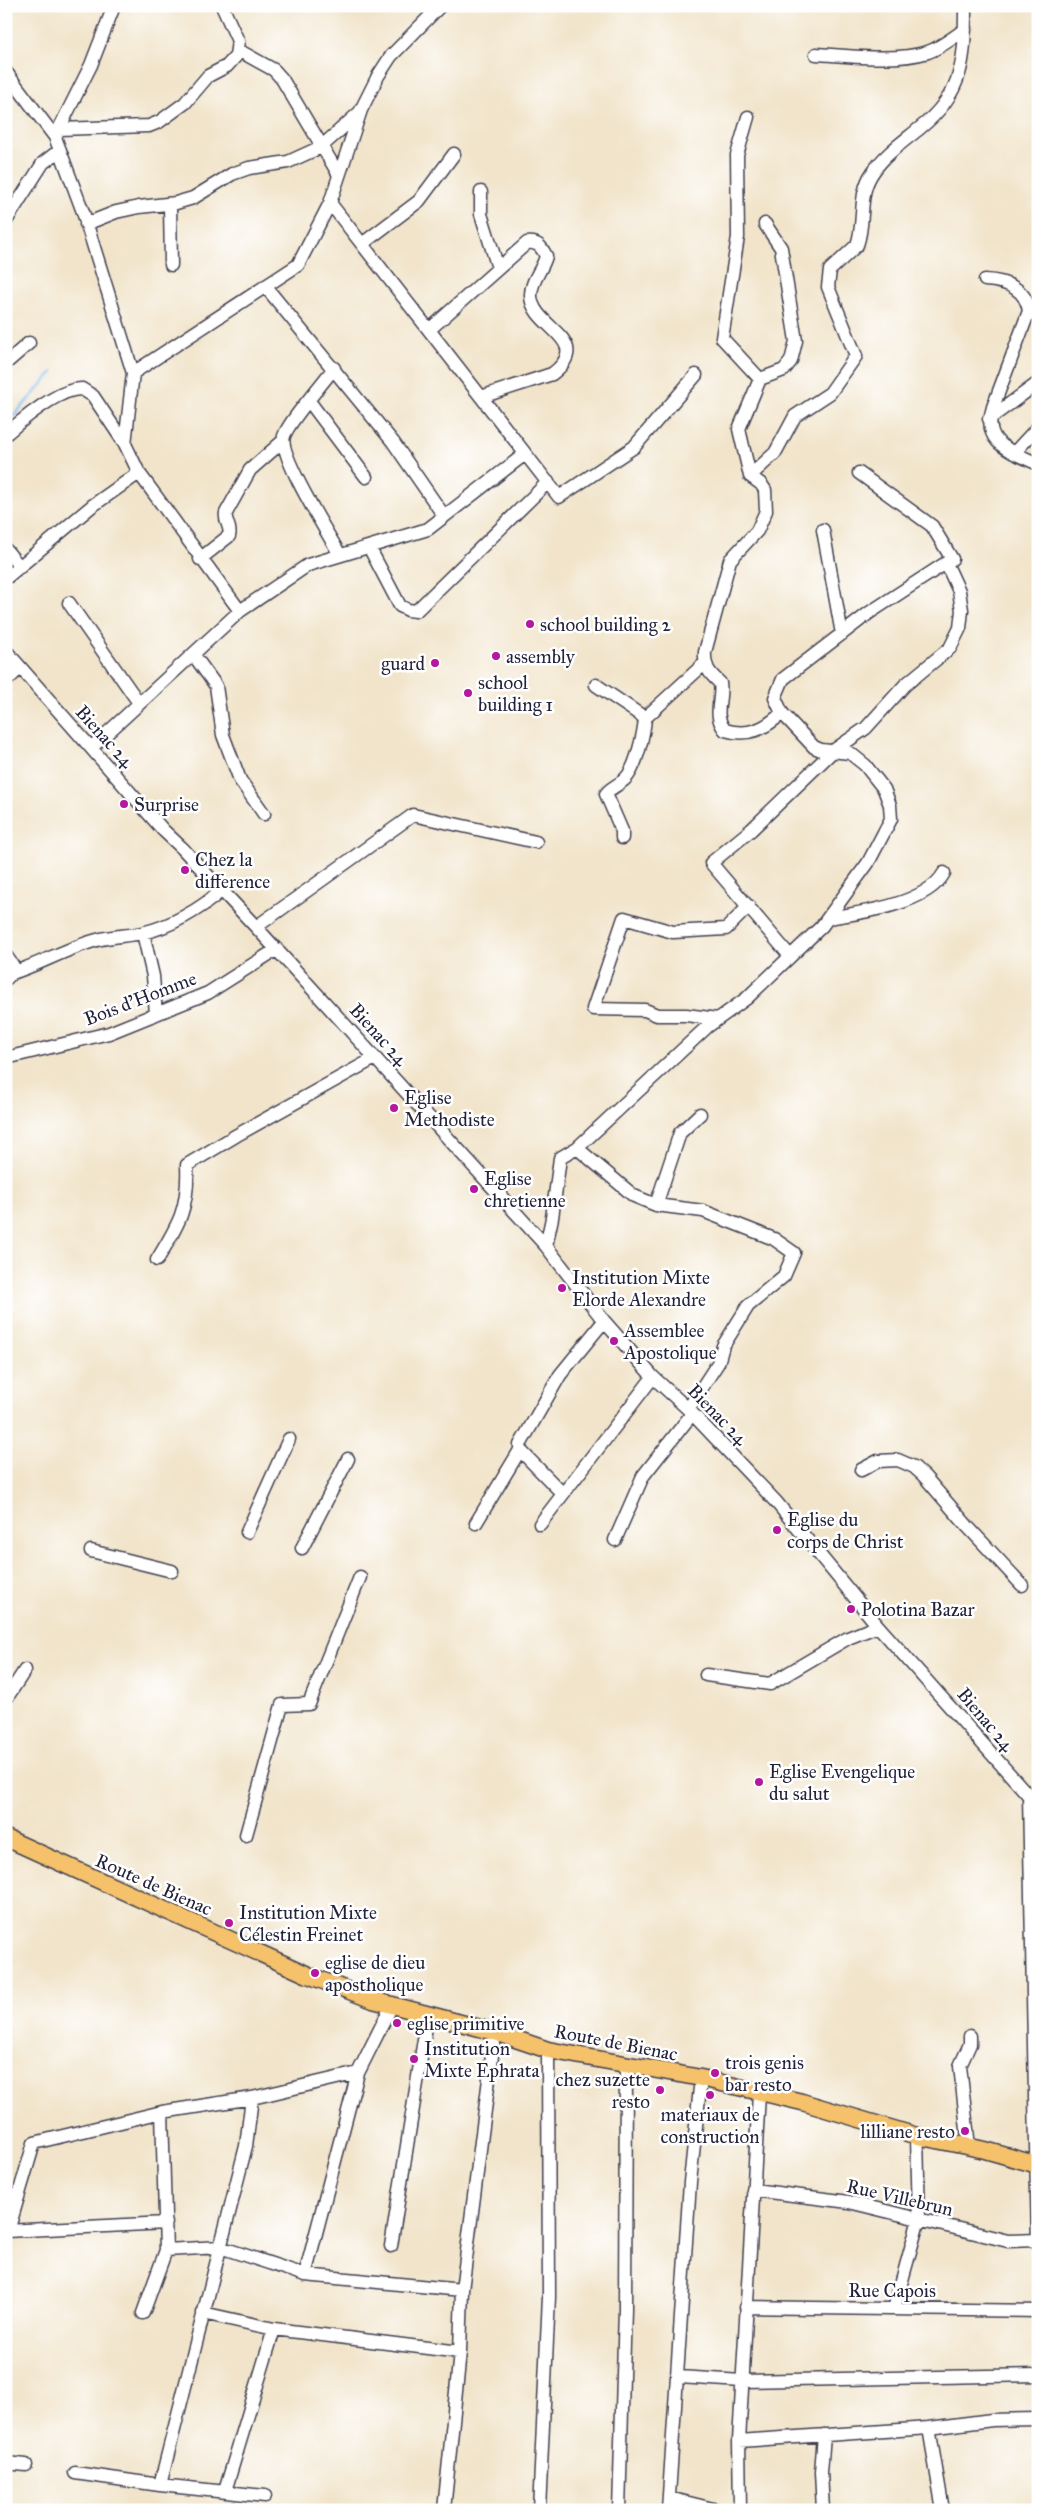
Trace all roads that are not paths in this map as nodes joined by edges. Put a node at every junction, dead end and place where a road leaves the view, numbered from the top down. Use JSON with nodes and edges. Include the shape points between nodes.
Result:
{"nodes":[{"id":1,"x":114,"y":6,"type":"edge"},
{"id":2,"x":222,"y":6,"type":"edge"},
{"id":3,"x":440,"y":6,"type":"edge"},
{"id":4,"x":965,"y":6,"type":"edge"},
{"id":5,"x":965,"y":30,"type":"junction"},
{"id":6,"x":238,"y":50,"type":"junction"},
{"id":7,"x":816,"y":54,"type":"dead end"},
{"id":8,"x":6,"y":72,"type":"edge"},
{"id":9,"x":362,"y":110,"type":"junction"},
{"id":10,"x":748,"y":118,"type":"dead end"},
{"id":11,"x":57,"y":133,"type":"junction"},
{"id":12,"x":321,"y":147,"type":"junction"},
{"id":13,"x":60,"y":150,"type":"junction"},
{"id":14,"x":454,"y":154,"type":"dead end"},
{"id":15,"x":339,"y":175,"type":"junction"},
{"id":16,"x":481,"y":192,"type":"dead end"},
{"id":17,"x":330,"y":203,"type":"junction"},
{"id":18,"x":170,"y":204,"type":"junction"},
{"id":19,"x":6,"y":221,"type":"edge"},
{"id":20,"x":86,"y":224,"type":"junction"},
{"id":21,"x":765,"y":224,"type":"dead end"},
{"id":22,"x":362,"y":244,"type":"junction"},
{"id":23,"x":171,"y":264,"type":"dead end"},
{"id":24,"x":498,"y":268,"type":"junction"},
{"id":25,"x":985,"y":280,"type":"dead end"},
{"id":26,"x":265,"y":286,"type":"junction"},
{"id":27,"x":429,"y":330,"type":"junction"},
{"id":28,"x":29,"y":343,"type":"dead end"},
{"id":29,"x":6,"y":363,"type":"edge"},
{"id":30,"x":334,"y":368,"type":"junction"},
{"id":31,"x":133,"y":373,"type":"junction"},
{"id":32,"x":696,"y":375,"type":"dead end"},
{"id":33,"x":760,"y":379,"type":"junction"},
{"id":34,"x":1038,"y":383,"type":"edge"},
{"id":35,"x":481,"y":397,"type":"junction"},
{"id":36,"x":309,"y":401,"type":"junction"},
{"id":37,"x":990,"y":419,"type":"junction"},
{"id":38,"x":1038,"y":427,"type":"edge"},
{"id":39,"x":6,"y":434,"type":"edge"},
{"id":40,"x":283,"y":442,"type":"junction"},
{"id":41,"x":125,"y":444,"type":"junction"},
{"id":42,"x":1014,"y":453,"type":"junction"},
{"id":43,"x":525,"y":454,"type":"junction"},
{"id":44,"x":1038,"y":464,"type":"edge"},
{"id":45,"x":859,"y":472,"type":"dead end"},
{"id":46,"x":139,"y":473,"type":"junction"},
{"id":47,"x":750,"y":476,"type":"junction"},
{"id":48,"x":366,"y":477,"type":"dead end"},
{"id":49,"x":548,"y":482,"type":"junction"},
{"id":50,"x":444,"y":516,"type":"junction"},
{"id":51,"x":822,"y":530,"type":"dead end"},
{"id":52,"x":369,"y":547,"type":"junction"},
{"id":53,"x":6,"y":550,"type":"edge"},
{"id":54,"x":340,"y":555,"type":"junction"},
{"id":55,"x":200,"y":559,"type":"junction"},
{"id":56,"x":946,"y":563,"type":"junction"},
{"id":57,"x":20,"y":567,"type":"junction"},
{"id":58,"x":6,"y":578,"type":"edge"},
{"id":59,"x":69,"y":603,"type":"dead end"},
{"id":60,"x":240,"y":611,"type":"junction"},
{"id":61,"x":842,"y":634,"type":"junction"},
{"id":62,"x":6,"y":651,"type":"edge"},
{"id":63,"x":193,"y":654,"type":"junction"},
{"id":64,"x":704,"y":664,"type":"junction"},
{"id":65,"x":20,"y":668,"type":"junction"},
{"id":66,"x":6,"y":681,"type":"edge"},
{"id":67,"x":596,"y":685,"type":"dead end"},
{"id":68,"x":140,"y":703,"type":"junction"},
{"id":69,"x":782,"y":713,"type":"junction"},
{"id":70,"x":645,"y":718,"type":"junction"},
{"id":71,"x":91,"y":748,"type":"junction"},
{"id":72,"x":833,"y":751,"type":"junction"},
{"id":73,"x":264,"y":814,"type":"dead end"},
{"id":74,"x":622,"y":838,"type":"dead end"},
{"id":75,"x":536,"y":842,"type":"dead end"},
{"id":76,"x":944,"y":873,"type":"dead end"},
{"id":77,"x":222,"y":890,"type":"junction"},
{"id":78,"x":749,"y":906,"type":"junction"},
{"id":79,"x":828,"y":918,"type":"junction"},
{"id":80,"x":256,"y":927,"type":"junction"},
{"id":81,"x":143,"y":932,"type":"junction"},
{"id":82,"x":277,"y":949,"type":"junction"},
{"id":83,"x":6,"y":956,"type":"edge"},
{"id":84,"x":790,"y":956,"type":"junction"},
{"id":85,"x":9,"y":976,"type":"edge"},
{"id":86,"x":156,"y":1014,"type":"junction"},
{"id":87,"x":718,"y":1019,"type":"junction"},
{"id":88,"x":6,"y":1058,"type":"edge"},
{"id":89,"x":375,"y":1058,"type":"junction"},
{"id":90,"x":700,"y":1114,"type":"dead end"},
{"id":91,"x":577,"y":1148,"type":"junction"},
{"id":92,"x":656,"y":1205,"type":"junction"},
{"id":93,"x":546,"y":1246,"type":"junction"},
{"id":94,"x":157,"y":1260,"type":"dead end"},
{"id":95,"x":604,"y":1321,"type":"junction"},
{"id":96,"x":653,"y":1377,"type":"junction"},
{"id":97,"x":690,"y":1411,"type":"junction"},
{"id":98,"x":289,"y":1439,"type":"dead end"},
{"id":99,"x":520,"y":1450,"type":"junction"},
{"id":100,"x":348,"y":1459,"type":"dead end"},
{"id":101,"x":861,"y":1470,"type":"dead end"},
{"id":102,"x":563,"y":1494,"type":"junction"},
{"id":103,"x":476,"y":1523,"type":"dead end"},
{"id":104,"x":540,"y":1524,"type":"dead end"},
{"id":105,"x":247,"y":1532,"type":"dead end"},
{"id":106,"x":615,"y":1540,"type":"dead end"},
{"id":107,"x":302,"y":1548,"type":"dead end"},
{"id":108,"x":91,"y":1551,"type":"dead end"},
{"id":109,"x":172,"y":1571,"type":"dead end"},
{"id":110,"x":360,"y":1577,"type":"dead end"},
{"id":111,"x":1022,"y":1585,"type":"dead end"},
{"id":112,"x":878,"y":1626,"type":"junction"},
{"id":113,"x":25,"y":1670,"type":"dead end"},
{"id":114,"x":706,"y":1674,"type":"dead end"},
{"id":115,"x":6,"y":1699,"type":"edge"},
{"id":116,"x":1033,"y":1801,"type":"edge"},
{"id":117,"x":246,"y":1835,"type":"dead end"},
{"id":118,"x":6,"y":1838,"type":"edge"},
{"id":119,"x":392,"y":2004,"type":"junction"},
{"id":120,"x":428,"y":2014,"type":"junction"},
{"id":121,"x":495,"y":2032,"type":"junction"},
{"id":122,"x":970,"y":2036,"type":"dead end"},
{"id":123,"x":548,"y":2050,"type":"junction"},
{"id":124,"x":626,"y":2066,"type":"junction"},
{"id":125,"x":358,"y":2073,"type":"junction"},
{"id":126,"x":701,"y":2078,"type":"junction"},
{"id":127,"x":759,"y":2094,"type":"junction"},
{"id":128,"x":252,"y":2098,"type":"junction"},
{"id":129,"x":162,"y":2112,"type":"junction"},
{"id":130,"x":917,"y":2136,"type":"junction"},
{"id":131,"x":969,"y":2147,"type":"junction"},
{"id":132,"x":1037,"y":2165,"type":"edge"},
{"id":133,"x":753,"y":2190,"type":"junction"},
{"id":134,"x":918,"y":2219,"type":"junction"},
{"id":135,"x":166,"y":2222,"type":"junction"},
{"id":136,"x":7,"y":2231,"type":"edge"},
{"id":137,"x":1037,"y":2240,"type":"edge"},
{"id":138,"x":1038,"y":2244,"type":"edge"},
{"id":139,"x":391,"y":2246,"type":"dead end"},
{"id":140,"x":220,"y":2247,"type":"junction"},
{"id":141,"x":166,"y":2250,"type":"junction"},
{"id":142,"x":305,"y":2275,"type":"junction"},
{"id":143,"x":462,"y":2290,"type":"junction"},
{"id":144,"x":746,"y":2307,"type":"junction"},
{"id":145,"x":894,"y":2309,"type":"junction"},
{"id":146,"x":1038,"y":2310,"type":"edge"},
{"id":147,"x":143,"y":2312,"type":"dead end"},
{"id":148,"x":203,"y":2313,"type":"junction"},
{"id":149,"x":274,"y":2329,"type":"junction"},
{"id":150,"x":460,"y":2352,"type":"junction"},
{"id":151,"x":1038,"y":2375,"type":"edge"},
{"id":152,"x":679,"y":2377,"type":"junction"},
{"id":153,"x":742,"y":2381,"type":"junction"},
{"id":154,"x":1038,"y":2419,"type":"edge"},
{"id":155,"x":929,"y":2428,"type":"junction"},
{"id":156,"x":824,"y":2435,"type":"junction"},
{"id":157,"x":739,"y":2442,"type":"junction"},
{"id":158,"x":6,"y":2463,"type":"edge"},
{"id":159,"x":26,"y":2465,"type":"dead end"},
{"id":160,"x":75,"y":2473,"type":"dead end"},
{"id":161,"x":160,"y":2485,"type":"junction"},
{"id":162,"x":226,"y":2491,"type":"junction"},
{"id":163,"x":265,"y":2496,"type":"dead end"},
{"id":164,"x":668,"y":2504,"type":"edge"},
{"id":165,"x":444,"y":2510,"type":"edge"},
{"id":166,"x":539,"y":2510,"type":"edge"},
{"id":167,"x":620,"y":2510,"type":"edge"},
{"id":168,"x":718,"y":2510,"type":"edge"},
{"id":169,"x":740,"y":2510,"type":"edge"},
{"id":170,"x":823,"y":2510,"type":"edge"},
{"id":171,"x":944,"y":2510,"type":"edge"}],
"edges":[{"from":1,"to":11,"type":"street","via":[[91,64]]},
{"from":2,"to":6,"type":"street","via":[[238,42]]},
{"from":3,"to":9,"type":"street","via":[[391,56]]},
{"from":4,"to":5,"type":"street"},
{"from":5,"to":7,"type":"street","via":[[938,48],[916,54],[874,58]]},
{"from":5,"to":47,"type":"street","via":[[962,67],[949,97],[936,115],[887,154],[872,173],[865,187],[857,245],[830,270],[828,287],[856,356],[830,393],[795,416],[776,453]]},
{"from":6,"to":11,"type":"street","via":[[227,66],[208,76],[185,103],[159,122],[139,127]]},
{"from":6,"to":12,"type":"street","via":[[274,70],[282,79]]},
{"from":8,"to":11,"type":"street"},
{"from":9,"to":12,"type":"street"},
{"from":9,"to":15,"type":"street"},
{"from":10,"to":33,"type":"street","via":[[737,155],[738,237],[722,338]]},
{"from":11,"to":13,"type":"street"},
{"from":12,"to":15,"type":"street"},
{"from":12,"to":18,"type":"street","via":[[288,162],[232,174],[193,198]]},
{"from":13,"to":19,"type":"street","via":[[43,162]]},
{"from":13,"to":20,"type":"street"},
{"from":14,"to":22,"type":"street","via":[[419,201]]},
{"from":15,"to":17,"type":"street"},
{"from":16,"to":24,"type":"street","via":[[481,214]]},
{"from":17,"to":22,"type":"street"},
{"from":17,"to":26,"type":"street","via":[[298,265]]},
{"from":18,"to":20,"type":"street","via":[[116,212]]},
{"from":18,"to":23,"type":"street"},
{"from":20,"to":31,"type":"street"},
{"from":21,"to":33,"type":"street","via":[[781,248],[796,342],[791,361],[784,370]]},
{"from":22,"to":27,"type":"street"},
{"from":24,"to":27,"type":"street"},
{"from":24,"to":35,"type":"street","via":[[527,243],[540,245],[546,256],[531,297],[538,315],[563,337],[567,350],[560,368],[552,374]]},
{"from":25,"to":37,"type":"street","via":[[1012,286],[1028,302],[1029,311]]},
{"from":26,"to":30,"type":"street"},
{"from":26,"to":31,"type":"street"},
{"from":27,"to":35,"type":"street"},
{"from":28,"to":29,"type":"street"},
{"from":30,"to":36,"type":"street"},
{"from":30,"to":50,"type":"street"},
{"from":31,"to":41,"type":"street"},
{"from":32,"to":49,"type":"street","via":[[634,447],[559,497]]},
{"from":33,"to":47,"type":"street","via":[[739,429]]},
{"from":34,"to":37,"type":"street"},
{"from":35,"to":43,"type":"street"},
{"from":36,"to":40,"type":"street","via":[[288,428]]},
{"from":36,"to":48,"type":"street"},
{"from":37,"to":42,"type":"street","via":[[996,440]]},
{"from":38,"to":42,"type":"street"},
{"from":39,"to":41,"type":"street","via":[[67,391],[82,388],[93,396]]},
{"from":40,"to":54,"type":"street","via":[[294,473]]},
{"from":40,"to":55,"type":"street","via":[[250,470],[226,513],[229,536]]},
{"from":41,"to":46,"type":"street"},
{"from":42,"to":44,"type":"street"},
{"from":43,"to":49,"type":"street"},
{"from":43,"to":50,"type":"street"},
{"from":45,"to":56,"type":"street","via":[[932,526],[952,559]]},
{"from":46,"to":55,"type":"street"},
{"from":46,"to":57,"type":"street","via":[[92,506]]},
{"from":47,"to":64,"type":"street","via":[[765,490],[766,511],[757,532],[730,560],[704,652]]},
{"from":49,"to":52,"type":"street","via":[[416,611],[400,606]]},
{"from":50,"to":52,"type":"street","via":[[428,529]]},
{"from":51,"to":61,"type":"street"},
{"from":52,"to":54,"type":"street"},
{"from":53,"to":57,"type":"street"},
{"from":54,"to":60,"type":"street","via":[[308,565]]},
{"from":55,"to":60,"type":"street"},
{"from":56,"to":61,"type":"street"},
{"from":56,"to":72,"type":"street","via":[[959,591],[962,610],[960,628],[950,648],[905,685],[866,728]]},
{"from":57,"to":58,"type":"street"},
{"from":59,"to":68,"type":"street"},
{"from":60,"to":63,"type":"street"},
{"from":61,"to":69,"type":"street","via":[[783,679],[775,698]]},
{"from":62,"to":65,"type":"street","name":"Bienac 24"},
{"from":63,"to":68,"type":"street"},
{"from":63,"to":73,"type":"street","via":[[216,686],[224,735],[240,780]]},
{"from":64,"to":69,"type":"street","via":[[720,683],[717,712],[719,723],[725,730],[750,733]]},
{"from":64,"to":70,"type":"street"},
{"from":65,"to":66,"type":"street"},
{"from":65,"to":71,"type":"street","name":"Bienac 24"},
{"from":67,"to":70,"type":"street"},
{"from":68,"to":71,"type":"street"},
{"from":69,"to":72,"type":"street","via":[[814,747]]},
{"from":70,"to":74,"type":"street","via":[[626,779],[606,794]]},
{"from":71,"to":77,"type":"street","name":"Bienac 24","via":[[163,830]]},
{"from":72,"to":78,"type":"street","via":[[751,830],[711,863]]},
{"from":72,"to":79,"type":"street","via":[[850,753],[865,765],[884,789],[891,819],[868,862]]},
{"from":75,"to":80,"type":"street","via":[[413,815]]},
{"from":76,"to":79,"type":"street","via":[[920,895],[863,912]]},
{"from":77,"to":80,"type":"street","name":"Bienac 24"},
{"from":77,"to":81,"type":"street","via":[[185,915]]},
{"from":78,"to":84,"type":"street"},
{"from":78,"to":87,"type":"street","via":[[726,929],[673,932],[624,918],[593,1009],[645,1010],[657,1015]]},
{"from":79,"to":84,"type":"street"},
{"from":80,"to":82,"type":"street","name":"Bienac 24"},
{"from":81,"to":85,"type":"street","via":[[98,939]]},
{"from":81,"to":86,"type":"street","via":[[153,976]]},
{"from":82,"to":86,"type":"street","name":"Bois d'Homme","via":[[208,993]]},
{"from":82,"to":89,"type":"street","name":"Bienac 24"},
{"from":83,"to":85,"type":"street","via":[[13,966]]},
{"from":84,"to":87,"type":"street","via":[[747,998]]},
{"from":86,"to":88,"type":"street","name":"Bois d'Homme","via":[[109,1033]]},
{"from":87,"to":91,"type":"street"},
{"from":89,"to":93,"type":"street","name":"Bienac 24"},
{"from":89,"to":94,"type":"street","via":[[188,1165],[188,1192],[178,1227]]},
{"from":90,"to":92,"type":"street","via":[[680,1133]]},
{"from":91,"to":92,"type":"street","via":[[634,1196]]},
{"from":91,"to":93,"type":"street","via":[[560,1158]]},
{"from":92,"to":97,"type":"street","via":[[703,1211],[774,1239],[794,1252],[784,1276],[748,1306],[723,1346],[718,1363]]},
{"from":93,"to":95,"type":"street","name":"Bienac 24"},
{"from":95,"to":96,"type":"street","name":"Bienac 24"},
{"from":95,"to":99,"type":"street","via":[[560,1375]]},
{"from":96,"to":97,"type":"street","name":"Bienac 24"},
{"from":96,"to":102,"type":"street"},
{"from":97,"to":106,"type":"street","via":[[643,1476]]},
{"from":97,"to":112,"type":"street","name":"Bienac 24","via":[[777,1503]]},
{"from":98,"to":105,"type":"street"},
{"from":99,"to":102,"type":"street"},
{"from":99,"to":103,"type":"street"},
{"from":100,"to":107,"type":"street"},
{"from":101,"to":111,"type":"street","via":[[878,1462],[898,1460],[914,1467]]},
{"from":102,"to":104,"type":"street"},
{"from":108,"to":109,"type":"street"},
{"from":110,"to":117,"type":"street","via":[[309,1704],[282,1706]]},
{"from":112,"to":114,"type":"street","via":[[848,1638],[770,1684]]},
{"from":112,"to":116,"type":"street","name":"Bienac 24"},
{"from":113,"to":115,"type":"street"},
{"from":116,"to":132,"type":"street"},
{"from":118,"to":119,"type":"main road","name":"Route de Bienac","via":[[308,1975]]},
{"from":119,"to":120,"type":"main road","name":"Route de Bienac"},
{"from":119,"to":125,"type":"street"},
{"from":120,"to":121,"type":"main road","name":"Route de Bienac"},
{"from":120,"to":139,"type":"street"},
{"from":121,"to":123,"type":"main road","name":"Route de Bienac"},
{"from":121,"to":143,"type":"street"},
{"from":122,"to":131,"type":"street","via":[[970,2044],[960,2066]]},
{"from":123,"to":124,"type":"main road","name":"Route de Bienac"},
{"from":123,"to":166,"type":"street","via":[[549,2297]]},
{"from":124,"to":126,"type":"main road","name":"Route de Bienac"},
{"from":124,"to":167,"type":"street"},
{"from":125,"to":128,"type":"street"},
{"from":125,"to":142,"type":"street"},
{"from":126,"to":127,"type":"main road","name":"Route de Bienac"},
{"from":126,"to":152,"type":"street","via":[[690,2182]]},
{"from":127,"to":130,"type":"main road","name":"Route de Bienac","via":[[802,2102]]},
{"from":127,"to":133,"type":"street"},
{"from":128,"to":129,"type":"street"},
{"from":128,"to":140,"type":"street","via":[[246,2146]]},
{"from":129,"to":135,"type":"street"},
{"from":129,"to":136,"type":"street","via":[[34,2143]]},
{"from":130,"to":131,"type":"main road","name":"Route de Bienac"},
{"from":130,"to":134,"type":"street"},
{"from":131,"to":132,"type":"main road","name":"Route de Bienac"},
{"from":132,"to":137,"type":"street"},
{"from":133,"to":134,"type":"street","name":"Rue Villebrun","via":[[849,2202]]},
{"from":133,"to":144,"type":"street"},
{"from":134,"to":137,"type":"street","name":"Rue Villebrun","via":[[1008,2241]]},
{"from":134,"to":145,"type":"street"},
{"from":135,"to":136,"type":"street"},
{"from":135,"to":141,"type":"street"},
{"from":137,"to":138,"type":"street"},
{"from":140,"to":141,"type":"street"},
{"from":140,"to":142,"type":"street"},
{"from":140,"to":148,"type":"street"},
{"from":141,"to":147,"type":"street"},
{"from":142,"to":143,"type":"street"},
{"from":143,"to":150,"type":"street"},
{"from":144,"to":145,"type":"street","name":"Rue Capois"},
{"from":144,"to":153,"type":"street"},
{"from":145,"to":146,"type":"street","name":"Rue Capois"},
{"from":148,"to":149,"type":"street"},
{"from":148,"to":161,"type":"street"},
{"from":149,"to":150,"type":"street"},
{"from":149,"to":162,"type":"street"},
{"from":150,"to":165,"type":"street"},
{"from":151,"to":153,"type":"street"},
{"from":152,"to":153,"type":"street"},
{"from":152,"to":164,"type":"street"},
{"from":153,"to":157,"type":"street"},
{"from":154,"to":155,"type":"street","via":[[992,2420]]},
{"from":155,"to":156,"type":"street"},
{"from":155,"to":171,"type":"street"},
{"from":156,"to":157,"type":"street"},
{"from":156,"to":170,"type":"street","via":[[821,2472]]},
{"from":157,"to":169,"type":"street"},
{"from":158,"to":159,"type":"street"},
{"from":160,"to":161,"type":"street"},
{"from":161,"to":162,"type":"street"},
{"from":162,"to":163,"type":"street"},
{"from":164,"to":168,"type":"street"}]}
